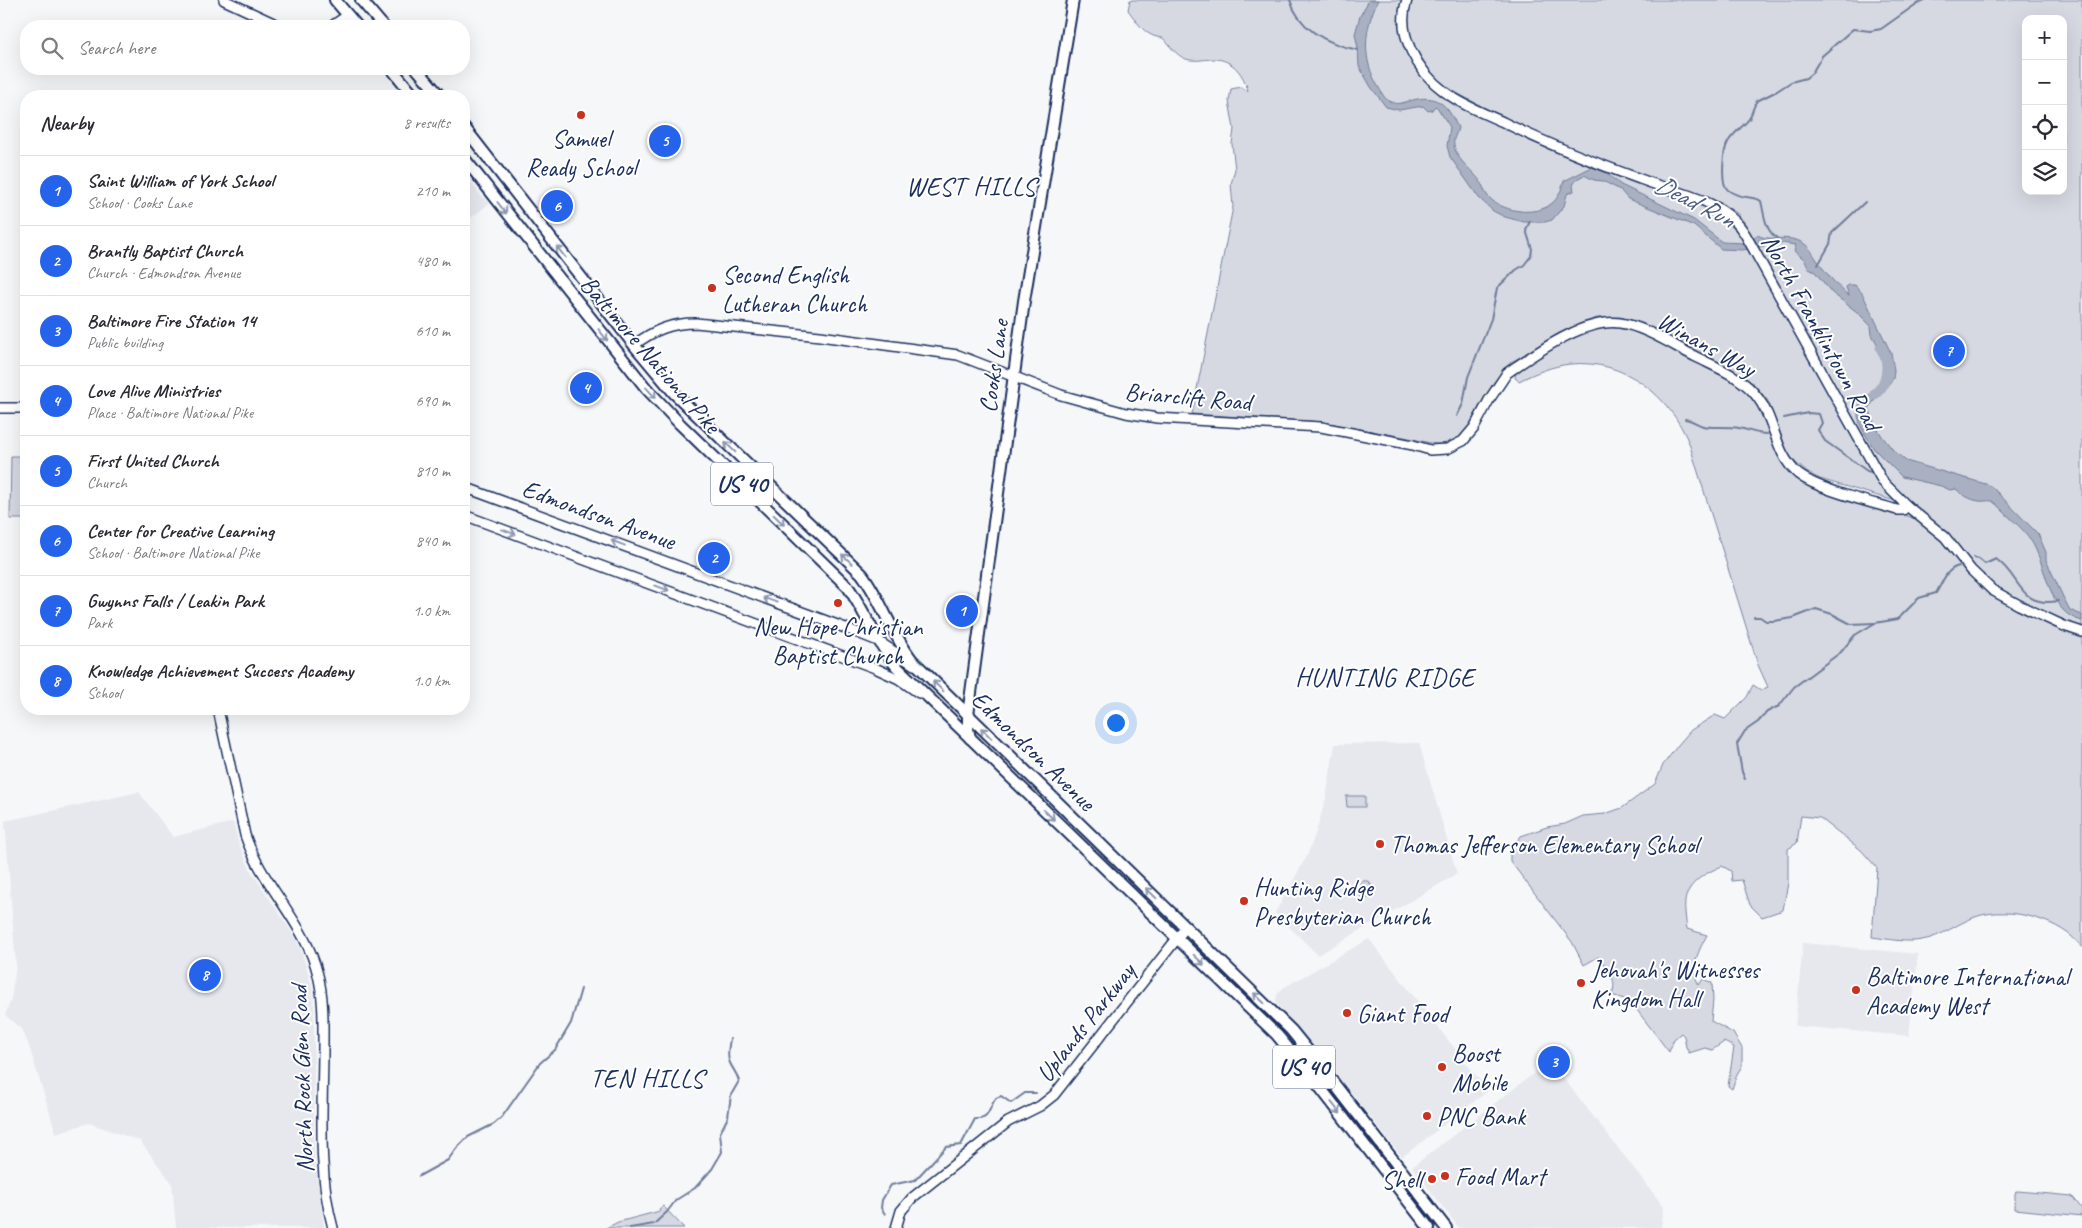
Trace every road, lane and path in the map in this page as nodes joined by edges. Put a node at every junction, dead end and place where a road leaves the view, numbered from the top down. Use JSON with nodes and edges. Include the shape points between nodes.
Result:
{"nodes":[{"id":1,"x":224,"y":0,"type":"edge"},
{"id":2,"x":335,"y":0,"type":"edge"},
{"id":3,"x":360,"y":0,"type":"edge"},
{"id":4,"x":1073,"y":0,"type":"edge"},
{"id":5,"x":1407,"y":0,"type":"edge"},
{"id":6,"x":348,"y":15,"type":"junction"},
{"id":7,"x":267,"y":20,"type":"edge"},
{"id":8,"x":341,"y":20,"type":"edge"},
{"id":9,"x":352,"y":20,"type":"edge"},
{"id":10,"x":378,"y":20,"type":"edge"},
{"id":11,"x":397,"y":75,"type":"edge"},
{"id":12,"x":423,"y":75,"type":"edge"},
{"id":13,"x":409,"y":90,"type":"edge"},
{"id":14,"x":435,"y":90,"type":"edge"},
{"id":15,"x":470,"y":135,"type":"edge"},
{"id":16,"x":470,"y":166,"type":"edge"},
{"id":17,"x":634,"y":345,"type":"junction"},
{"id":18,"x":1013,"y":375,"type":"junction"},
{"id":19,"x":1489,"y":400,"type":"joint"},
{"id":20,"x":0,"y":408,"type":"edge"},
{"id":21,"x":20,"y":408,"type":"edge"},
{"id":22,"x":470,"y":489,"type":"edge"},
{"id":23,"x":1903,"y":507,"type":"junction"},
{"id":24,"x":470,"y":517,"type":"edge"},
{"id":25,"x":2082,"y":632,"type":"edge"},
{"id":26,"x":878,"y":641,"type":"junction"},
{"id":27,"x":922,"y":671,"type":"junction"},
{"id":28,"x":932,"y":703,"type":"junction"},
{"id":29,"x":219,"y":715,"type":"edge"},
{"id":30,"x":968,"y":715,"type":"junction"},
{"id":31,"x":971,"y":740,"type":"junction"},
{"id":32,"x":1186,"y":926,"type":"junction"},
{"id":33,"x":1176,"y":938,"type":"junction"},
{"id":34,"x":333,"y":1228,"type":"edge"},
{"id":35,"x":896,"y":1228,"type":"edge"},
{"id":36,"x":1429,"y":1228,"type":"edge"},
{"id":37,"x":1446,"y":1228,"type":"edge"}],
"edges":[{"from":1,"to":7,"type":"street"},
{"from":2,"to":6,"type":"main road"},
{"from":3,"to":10,"type":"main road"},
{"from":4,"to":18,"type":"main road","name":"Cooks Lane"},
{"from":5,"to":23,"type":"street","name":"North Franklintown Road","via":[[1404,22],[1409,46],[1429,78],[1445,92],[1483,113],[1587,160],[1727,212],[1741,227],[1755,251],[1874,468]]},
{"from":6,"to":8,"type":"street"},
{"from":6,"to":9,"type":"main road"},
{"from":11,"to":13,"type":"main road"},
{"from":12,"to":14,"type":"main road"},
{"from":17,"to":15,"type":"main road","name":"Baltimore National Pike","number":"US 40","one_way":true},
{"from":16,"to":26,"type":"main road","name":"Baltimore National Pike","number":"US 40","one_way":true,"via":[[652,394],[848,587]]},
{"from":17,"to":18,"type":"street","name":"Briarclift Road","via":[[662,328],[696,323],[936,351],[967,358]]},
{"from":27,"to":17,"type":"main road","name":"Baltimore National Pike","number":"US 40","one_way":true,"via":[[904,650],[862,574],[686,405]]},
{"from":18,"to":19,"type":"street","name":"Briarclift Road","via":[[1061,395],[1126,413],[1157,418],[1320,427],[1430,450],[1447,449],[1464,441]]},
{"from":18,"to":30,"type":"main road","name":"Cooks Lane"},
{"from":19,"to":23,"type":"street","name":"Winans Way","via":[[1507,374],[1521,363],[1584,327],[1621,323],[1652,335],[1743,382],[1760,399],[1781,453],[1790,466],[1811,482]]},
{"from":20,"to":21,"type":"street"},
{"from":26,"to":22,"type":"street","name":"Edmondson Avenue","one_way":true},
{"from":23,"to":25,"type":"street","name":"North Franklintown Road","via":[[1938,530],[1992,590]]},
{"from":24,"to":28,"type":"street","name":"Edmondson Avenue","one_way":true,"via":[[875,668],[899,679]]},
{"from":26,"to":27,"type":"street","name":"Edmondson Avenue"},
{"from":26,"to":28,"type":"main road","name":"Baltimore National Pike","number":"US 40","via":[[897,667]]},
{"from":30,"to":27,"type":"main road","name":"Edmondson Avenue","number":"US 40","one_way":true},
{"from":28,"to":31,"type":"main road","name":"Edmondson Avenue","number":"US 40"},
{"from":29,"to":34,"type":"street","name":"North Rock Glen Road","via":[[251,854],[309,946],[318,975],[323,1012],[324,1172],[326,1203]]},
{"from":30,"to":31,"type":"main road","name":"Cooks Lane"},
{"from":32,"to":30,"type":"main road","name":"Edmondson Avenue","number":"US 40","one_way":true},
{"from":31,"to":33,"type":"main road","name":"Edmondson Avenue","number":"US 40","one_way":true},
{"from":32,"to":33,"type":"street","name":"Uplands Parkway"},
{"from":37,"to":32,"type":"main road","name":"Edmondson Avenue","number":"US 40","one_way":true,"via":[[1293,1033]]},
{"from":33,"to":35,"type":"street","name":"Uplands Parkway","via":[[1054,1095],[1002,1126],[912,1198],[901,1211]]},
{"from":33,"to":36,"type":"main road","name":"Edmondson Avenue","number":"US 40","one_way":true,"via":[[1277,1035]]}]}
